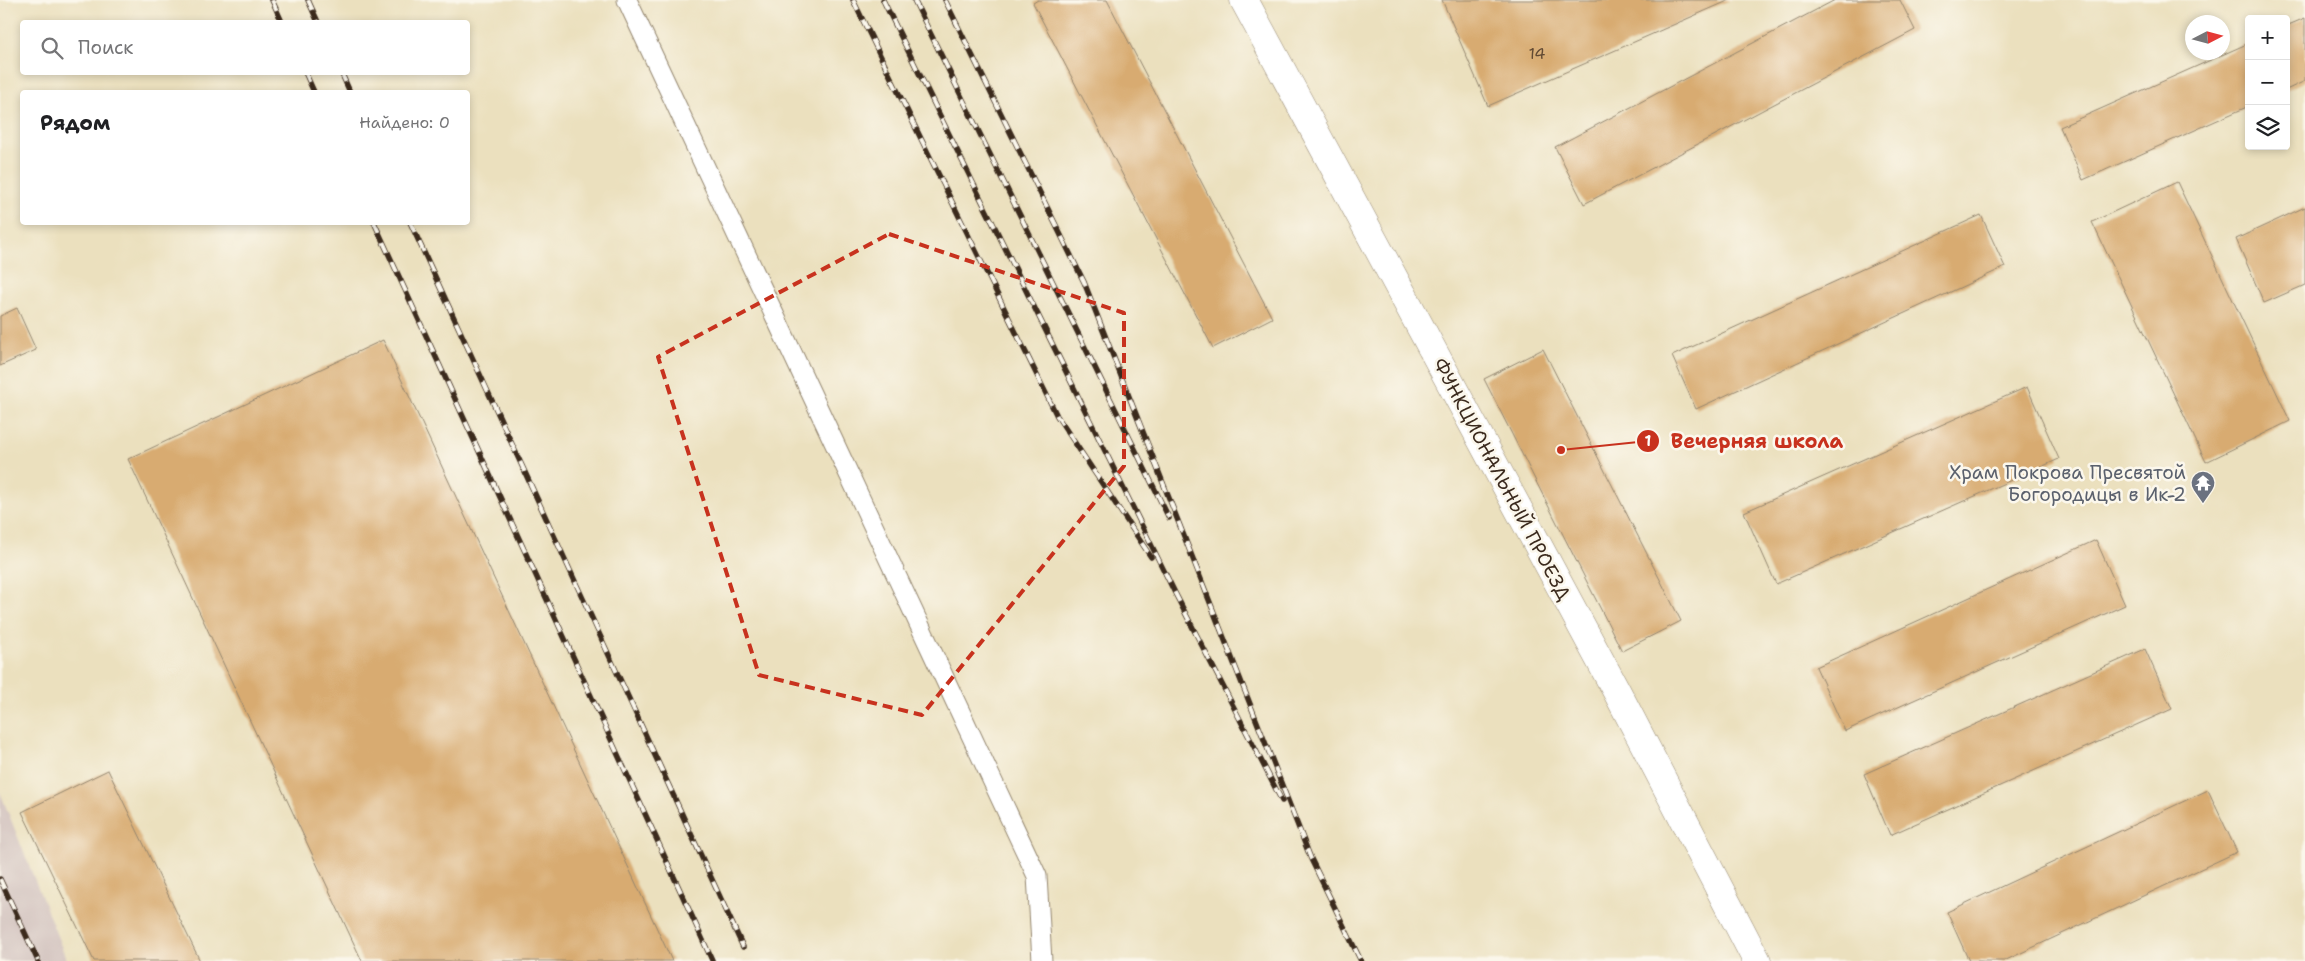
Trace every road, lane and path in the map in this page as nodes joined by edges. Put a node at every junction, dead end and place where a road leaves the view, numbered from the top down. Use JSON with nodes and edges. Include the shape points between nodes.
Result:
{"nodes":[{"id":1,"x":628,"y":0,"type":"edge"},
{"id":2,"x":1244,"y":0,"type":"edge"},
{"id":3,"x":1042,"y":961,"type":"edge"},
{"id":4,"x":1757,"y":961,"type":"edge"}],
"edges":[{"from":1,"to":3,"type":"lane","via":[[1037,876]]},
{"from":2,"to":4,"type":"street","name":"ФУНКЦИОНАЛЬНЫЙ ПРОЕЗД","via":[[1611,682]]}]}
